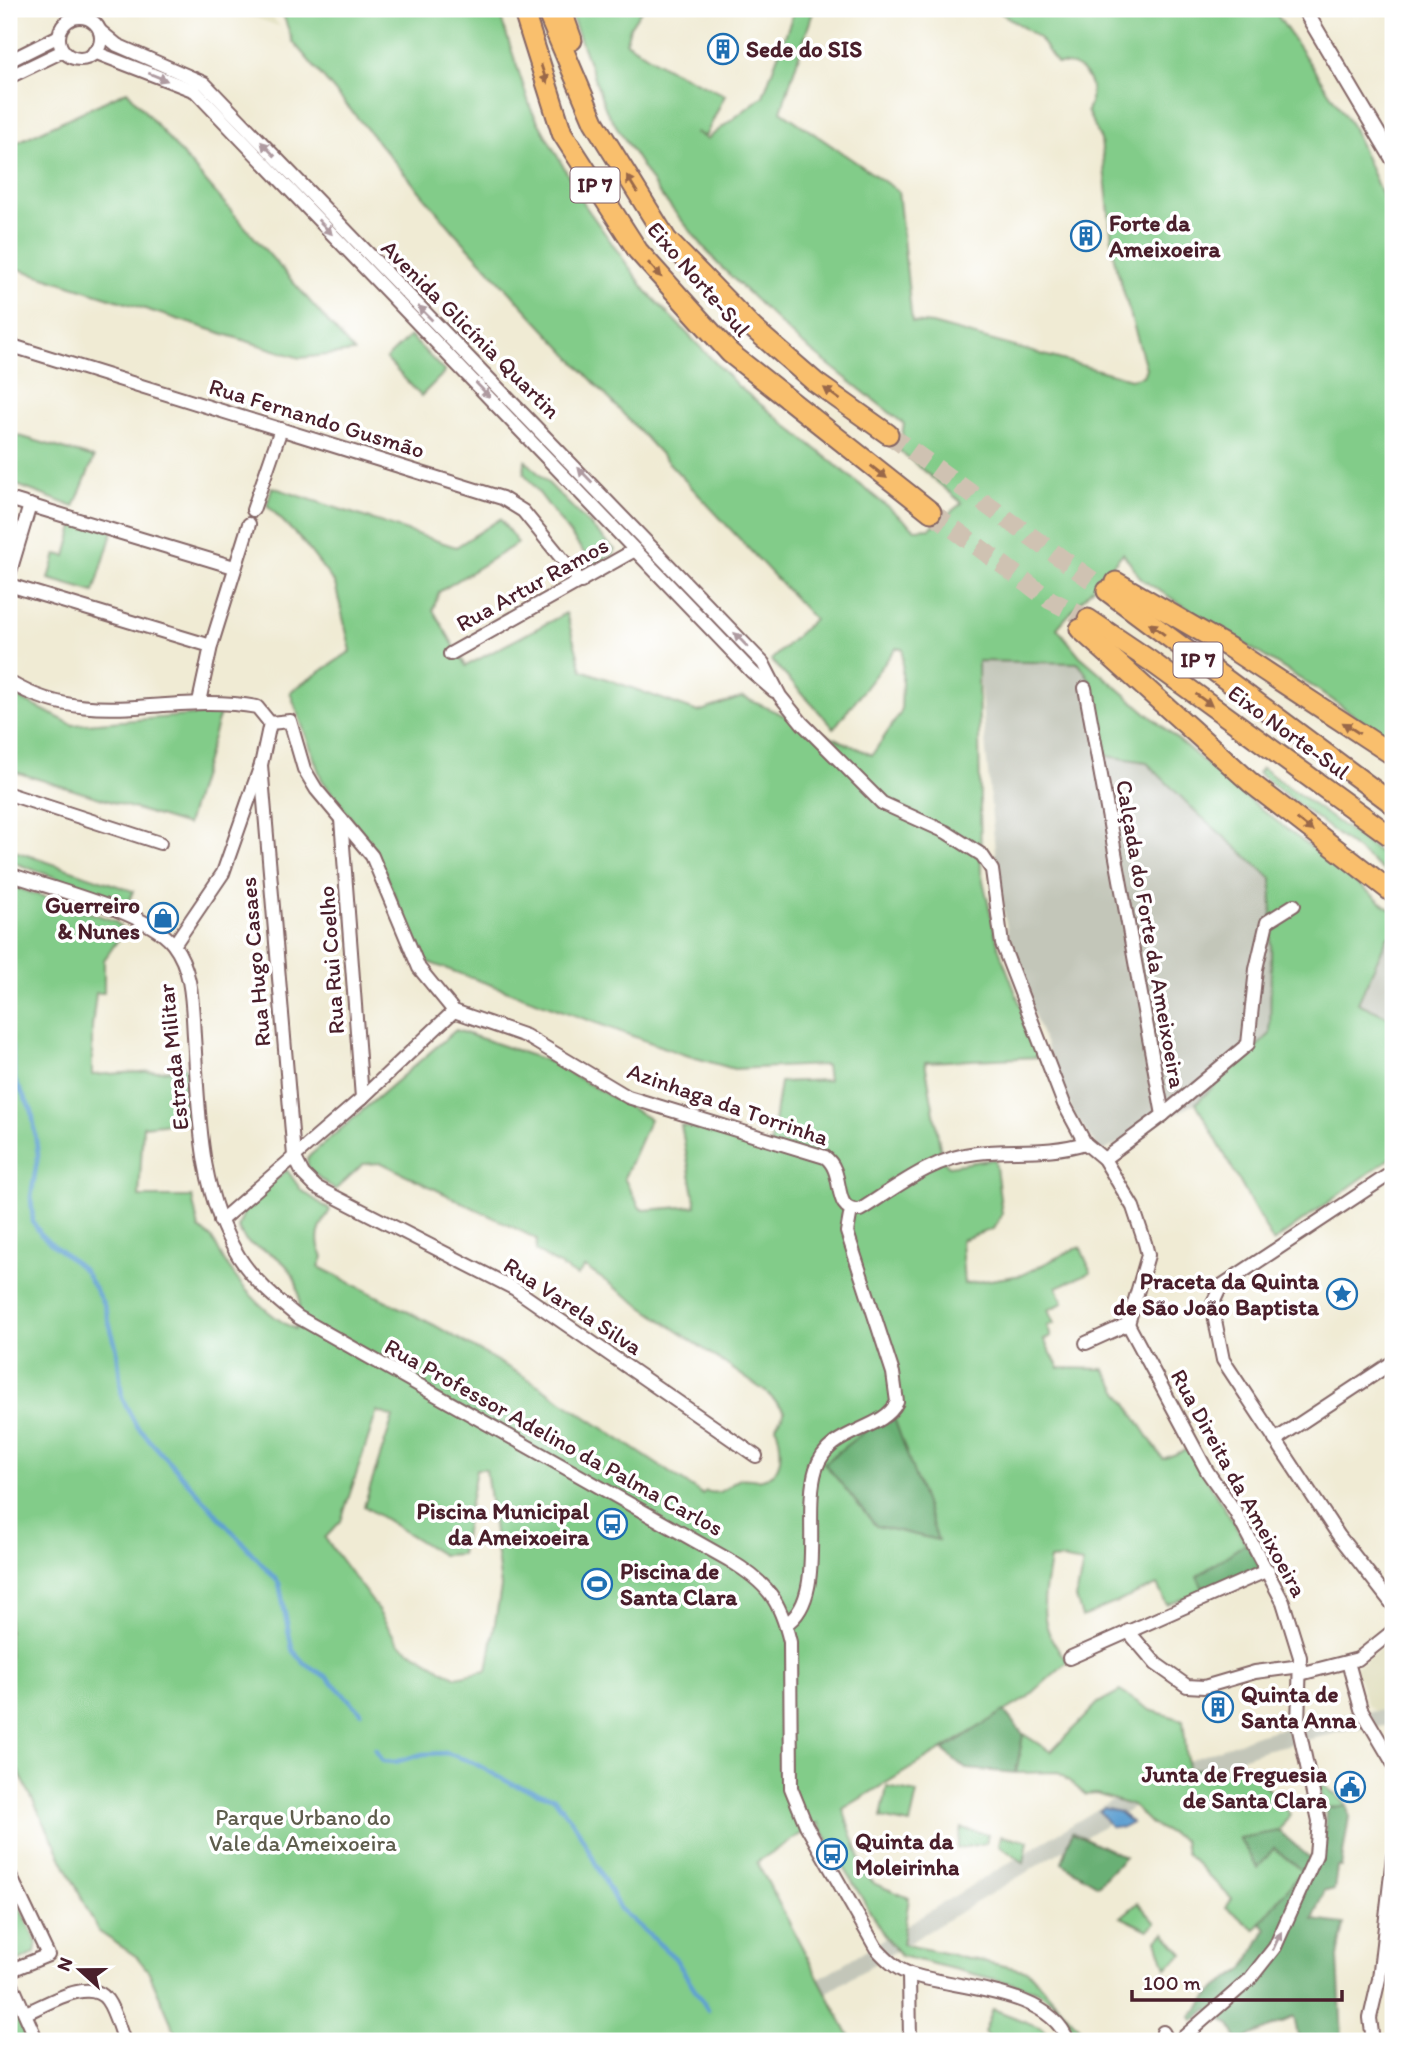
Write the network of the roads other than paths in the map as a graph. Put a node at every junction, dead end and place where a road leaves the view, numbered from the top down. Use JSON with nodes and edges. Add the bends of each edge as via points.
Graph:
{"nodes":[{"id":1,"x":523,"y":9,"type":"edge"},
{"id":2,"x":546,"y":9,"type":"edge"},
{"id":3,"x":561,"y":9,"type":"edge"},
{"id":4,"x":1304,"y":9,"type":"edge"},
{"id":5,"x":73,"y":13,"type":"edge"},
{"id":6,"x":100,"y":31,"type":"junction"},
{"id":7,"x":59,"y":36,"type":"junction"},
{"id":8,"x":63,"y":51,"type":"junction"},
{"id":9,"x":94,"y":52,"type":"junction"},
{"id":10,"x":9,"y":61,"type":"edge"},
{"id":11,"x":9,"y":77,"type":"edge"},
{"id":12,"x":594,"y":122,"type":"junction"},
{"id":13,"x":1392,"y":155,"type":"edge"},
{"id":14,"x":9,"y":345,"type":"edge"},
{"id":15,"x":281,"y":429,"type":"junction"},
{"id":16,"x":888,"y":434,"type":"tunnel mouth"},
{"id":17,"x":9,"y":499,"type":"edge"},
{"id":18,"x":30,"y":505,"type":"junction"},
{"id":19,"x":253,"y":510,"type":"dead end"},
{"id":20,"x":930,"y":512,"type":"tunnel mouth"},
{"id":21,"x":249,"y":524,"type":"dead end"},
{"id":22,"x":635,"y":550,"type":"junction"},
{"id":23,"x":234,"y":567,"type":"junction"},
{"id":24,"x":9,"y":575,"type":"edge"},
{"id":25,"x":581,"y":582,"type":"junction"},
{"id":26,"x":9,"y":585,"type":"edge"},
{"id":27,"x":211,"y":646,"type":"junction"},
{"id":28,"x":450,"y":654,"type":"dead end"},
{"id":29,"x":9,"y":682,"type":"edge"},
{"id":30,"x":1085,"y":688,"type":"dead end"},
{"id":31,"x":780,"y":696,"type":"junction"},
{"id":32,"x":199,"y":702,"type":"junction"},
{"id":33,"x":270,"y":723,"type":"junction"},
{"id":34,"x":1393,"y":755,"type":"edge"},
{"id":35,"x":261,"y":765,"type":"junction"},
{"id":36,"x":9,"y":794,"type":"edge"},
{"id":37,"x":1393,"y":804,"type":"edge"},
{"id":38,"x":341,"y":819,"type":"junction"},
{"id":39,"x":1393,"y":838,"type":"edge"},
{"id":40,"x":160,"y":844,"type":"dead end"},
{"id":41,"x":9,"y":874,"type":"edge"},
{"id":42,"x":1393,"y":893,"type":"edge"},
{"id":43,"x":1294,"y":905,"type":"dead end"},
{"id":44,"x":174,"y":944,"type":"junction"},
{"id":45,"x":454,"y":1011,"type":"junction"},
{"id":46,"x":362,"y":1098,"type":"junction"},
{"id":47,"x":1163,"y":1115,"type":"junction"},
{"id":48,"x":1085,"y":1143,"type":"junction"},
{"id":49,"x":294,"y":1156,"type":"junction"},
{"id":50,"x":1104,"y":1159,"type":"junction"},
{"id":51,"x":1393,"y":1172,"type":"edge"},
{"id":52,"x":851,"y":1210,"type":"junction"},
{"id":53,"x":220,"y":1221,"type":"junction"},
{"id":54,"x":1128,"y":1324,"type":"junction"},
{"id":55,"x":1086,"y":1343,"type":"dead end"},
{"id":56,"x":1393,"y":1362,"type":"edge"},
{"id":57,"x":1275,"y":1440,"type":"junction"},
{"id":58,"x":756,"y":1456,"type":"dead end"},
{"id":59,"x":1268,"y":1570,"type":"junction"},
{"id":60,"x":1393,"y":1605,"type":"edge"},
{"id":61,"x":786,"y":1624,"type":"junction"},
{"id":62,"x":1128,"y":1631,"type":"junction"},
{"id":63,"x":1393,"y":1631,"type":"edge"},
{"id":64,"x":1069,"y":1658,"type":"dead end"},
{"id":65,"x":1348,"y":1661,"type":"junction"},
{"id":66,"x":1300,"y":1670,"type":"junction"},
{"id":67,"x":1393,"y":1762,"type":"edge"},
{"id":68,"x":1393,"y":1856,"type":"edge"},
{"id":69,"x":9,"y":1873,"type":"edge"},
{"id":70,"x":9,"y":1971,"type":"edge"},
{"id":71,"x":909,"y":1973,"type":"junction"},
{"id":72,"x":1379,"y":1979,"type":"junction"},
{"id":73,"x":1393,"y":1983,"type":"edge"},
{"id":74,"x":10,"y":1986,"type":"edge"},
{"id":75,"x":26,"y":2013,"type":"junction"},
{"id":76,"x":37,"y":2041,"type":"edge"},
{"id":77,"x":124,"y":2041,"type":"edge"},
{"id":78,"x":910,"y":2041,"type":"edge"},
{"id":79,"x":1068,"y":2041,"type":"edge"},
{"id":80,"x":1179,"y":2041,"type":"edge"},
{"id":81,"x":1373,"y":2041,"type":"edge"}],
"edges":[{"from":1,"to":20,"type":"highway","name":"Eixo Norte-Sul","number":"IP 7","one_way":true,"via":[[562,133],[638,251],[730,353]]},
{"from":2,"to":12,"type":"highway","name":"Eixo Norte-Sul","number":"IP 7"},
{"from":3,"to":12,"type":"highway","via":[[585,74]]},
{"from":4,"to":13,"type":"street"},
{"from":5,"to":6,"type":"street","via":[[93,21]]},
{"from":5,"to":7,"type":"street"},
{"from":6,"to":9,"type":"street","via":[[100,44]]},
{"from":31,"to":6,"type":"street","name":"Avenida Glicínia Quartin","one_way":true,"via":[[763,663],[225,102],[190,74],[117,45]]},
{"from":7,"to":8,"type":"street"},
{"from":7,"to":10,"type":"street"},
{"from":8,"to":9,"type":"street","via":[[80,59]]},
{"from":8,"to":11,"type":"street"},
{"from":9,"to":22,"type":"street","name":"Avenida Glicínia Quartin","one_way":true,"via":[[195,91]]},
{"from":16,"to":12,"type":"highway","name":"Eixo Norte-Sul","number":"IP 7","one_way":true,"via":[[815,382],[754,329],[667,240]]},
{"from":14,"to":15,"type":"street","name":"Rua Fernando Gusmão"},
{"from":15,"to":19,"type":"street"},
{"from":15,"to":25,"type":"street","name":"Rua Fernando Gusmão","via":[[502,498],[523,511]]},
{"from":17,"to":18,"type":"street"},
{"from":18,"to":23,"type":"street"},
{"from":18,"to":24,"type":"street"},
{"from":21,"to":23,"type":"street"},
{"from":22,"to":25,"type":"street","name":"Rua Artur Ramos"},
{"from":22,"to":31,"type":"street","name":"Avenida Glicínia Quartin"},
{"from":23,"to":27,"type":"street"},
{"from":25,"to":28,"type":"street","name":"Rua Artur Ramos"},
{"from":26,"to":27,"type":"street"},
{"from":27,"to":32,"type":"street"},
{"from":29,"to":32,"type":"street","via":[[46,701],[99,710]]},
{"from":30,"to":47,"type":"street","name":"Calçada do Forte da Ameixoeira"},
{"from":31,"to":48,"type":"street","name":"Avenida Glicínia Quartin","via":[[881,803],[946,832],[982,855],[992,870],[1002,944],[1064,1104]]},
{"from":32,"to":33,"type":"street","via":[[257,707]]},
{"from":33,"to":35,"type":"street"},
{"from":33,"to":38,"type":"street","via":[[290,721],[304,769]]},
{"from":34,"to":37,"type":"highway","name":"Eixo Norte-Sul","number":"IP 7","via":[[1230,648],[1112,587],[1289,729]]},
{"from":35,"to":44,"type":"street","via":[[223,873]]},
{"from":35,"to":49,"type":"street","name":"Rua Hugo Casaes"},
{"from":36,"to":40,"type":"street"},
{"from":38,"to":45,"type":"street","via":[[372,856],[419,968]]},
{"from":38,"to":46,"type":"street","name":"Rua Rui Coelho"},
{"from":39,"to":42,"type":"highway","name":"Eixo Norte-Sul","number":"IP 7","via":[[1149,660],[1084,624],[1251,783]]},
{"from":41,"to":44,"type":"street","via":[[142,921]]},
{"from":43,"to":47,"type":"street","via":[[1267,922],[1255,969],[1248,1044]]},
{"from":44,"to":53,"type":"street","name":"Estrada Militar","via":[[191,986],[200,1117],[210,1189]]},
{"from":45,"to":46,"type":"street"},
{"from":45,"to":52,"type":"street","name":"Azinhaga da Torrinha","via":[[526,1036],[628,1097],[825,1157],[838,1172],[840,1196]]},
{"from":46,"to":49,"type":"street"},
{"from":47,"to":50,"type":"street","name":"Calçada do Forte da Ameixoeira"},
{"from":48,"to":50,"type":"street"},
{"from":48,"to":52,"type":"street","via":[[974,1153],[919,1173],[860,1210]]},
{"from":49,"to":53,"type":"street"},
{"from":49,"to":58,"type":"street","name":"Rua Varela Silva","via":[[316,1187],[515,1289]]},
{"from":50,"to":54,"type":"street","via":[[1133,1207],[1148,1255]]},
{"from":51,"to":57,"type":"street","via":[[1215,1295],[1213,1316],[1223,1360]]},
{"from":52,"to":61,"type":"street","via":[[848,1233],[893,1373],[897,1402],[888,1413],[834,1442],[821,1458],[810,1510],[809,1586],[804,1606]]},
{"from":53,"to":61,"type":"street","name":"Rua Professor Adelino da Palma Carlos","via":[[251,1273],[298,1317],[751,1573],[773,1594]]},
{"from":54,"to":55,"type":"street"},
{"from":54,"to":59,"type":"street","name":"Rua Direita da Ameixoeira","via":[[1207,1471]]},
{"from":56,"to":57,"type":"street"},
{"from":57,"to":60,"type":"street","via":[[1339,1536]]},
{"from":59,"to":62,"type":"street"},
{"from":59,"to":66,"type":"street","name":"Rua Direita da Ameixoeira","via":[[1283,1602]]},
{"from":61,"to":71,"type":"street","name":"Rua Professor Adelino da Palma Carlos","via":[[791,1670],[789,1773],[796,1804],[876,1948],[890,1963]]},
{"from":62,"to":64,"type":"street"},
{"from":62,"to":66,"type":"street","via":[[1156,1664],[1187,1686],[1204,1688],[1255,1672]]},
{"from":63,"to":65,"type":"street","via":[[1368,1654]]},
{"from":65,"to":66,"type":"street"},
{"from":65,"to":67,"type":"street","via":[[1361,1709]]},
{"from":80,"to":66,"type":"street","name":"Rua Direita da Ameixoeira","one_way":true,"via":[[1265,1962],[1316,1855],[1319,1821],[1298,1725]]},
{"from":68,"to":72,"type":"street"},
{"from":69,"to":70,"type":"street","via":[[48,1955]]},
{"from":71,"to":78,"type":"street"},
{"from":71,"to":79,"type":"street","name":"Rua Professor Adelino da Palma Carlos","via":[[1028,2003],[1048,2017]]},
{"from":72,"to":73,"type":"street"},
{"from":72,"to":81,"type":"street","via":[[1370,2018]]},
{"from":74,"to":75,"type":"street"},
{"from":75,"to":76,"type":"street"},
{"from":75,"to":77,"type":"street","via":[[81,1990],[94,1991],[107,1999]]}]}
